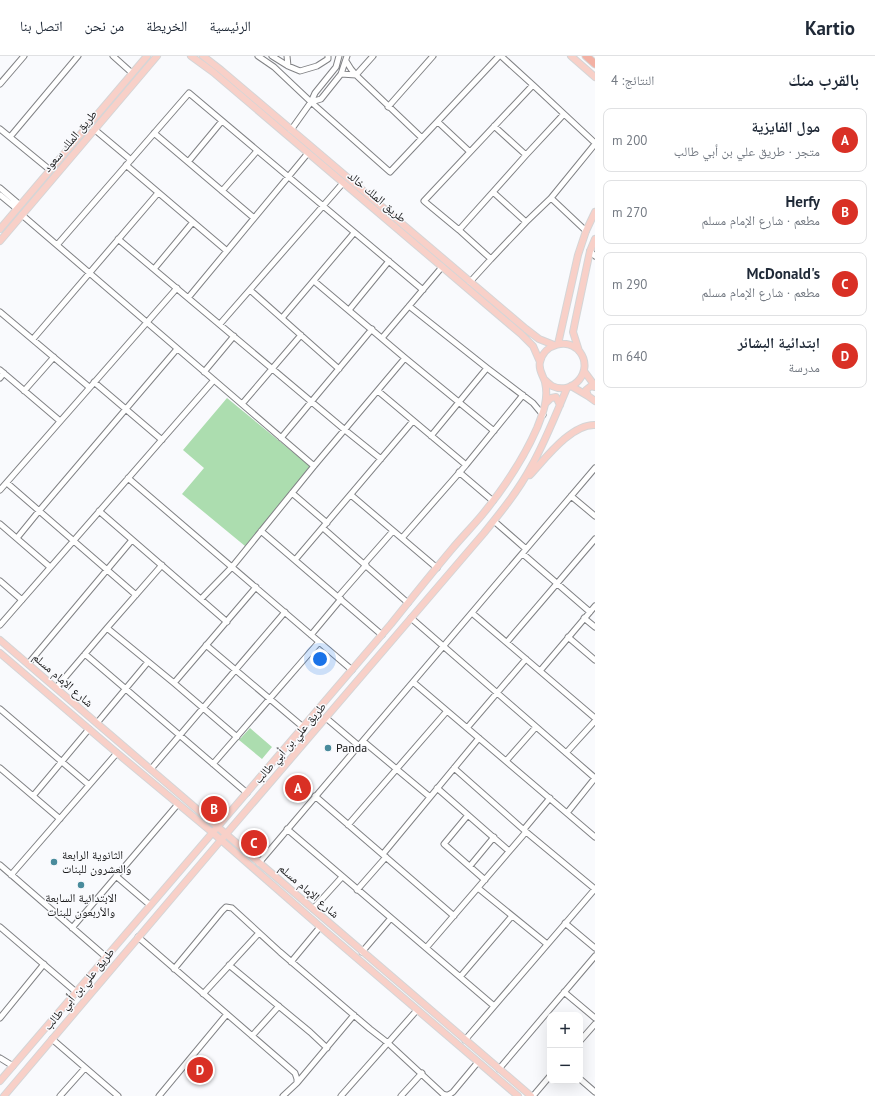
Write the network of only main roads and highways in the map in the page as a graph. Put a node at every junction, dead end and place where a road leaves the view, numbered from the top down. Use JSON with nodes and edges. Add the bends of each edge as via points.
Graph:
{"nodes":[{"id":1,"x":147,"y":56,"type":"edge"},
{"id":2,"x":157,"y":56,"type":"edge"},
{"id":3,"x":191,"y":56,"type":"edge"},
{"id":4,"x":203,"y":56,"type":"edge"},
{"id":5,"x":571,"y":56,"type":"edge"},
{"id":6,"x":586,"y":56,"type":"edge"},
{"id":7,"x":595,"y":64,"type":"edge"},
{"id":8,"x":595,"y":77,"type":"edge"},
{"id":9,"x":595,"y":212,"type":"edge"},
{"id":10,"x":0,"y":229,"type":"edge"},
{"id":11,"x":595,"y":239,"type":"edge"},
{"id":12,"x":0,"y":241,"type":"edge"},
{"id":13,"x":593,"y":254,"type":"edge"},
{"id":14,"x":539,"y":339,"type":"junction"},
{"id":15,"x":556,"y":344,"type":"junction"},
{"id":16,"x":533,"y":346,"type":"junction"},
{"id":17,"x":579,"y":351,"type":"junction"},
{"id":18,"x":540,"y":362,"type":"junction"},
{"id":19,"x":584,"y":371,"type":"junction"},
{"id":20,"x":545,"y":380,"type":"junction"},
{"id":21,"x":595,"y":386,"type":"edge"},
{"id":22,"x":569,"y":387,"type":"junction"},
{"id":23,"x":588,"y":396,"type":"junction"},
{"id":24,"x":595,"y":400,"type":"edge"},
{"id":25,"x":546,"y":403,"type":"junction"},
{"id":26,"x":560,"y":405,"type":"junction"},
{"id":27,"x":595,"y":425,"type":"edge"},
{"id":28,"x":517,"y":490,"type":"junction"},
{"id":29,"x":0,"y":640,"type":"edge"},
{"id":30,"x":0,"y":653,"type":"edge"},
{"id":31,"x":218,"y":827,"type":"junction"},
{"id":32,"x":213,"y":833,"type":"junction"},
{"id":33,"x":226,"y":834,"type":"junction"},
{"id":34,"x":221,"y":840,"type":"junction"},
{"id":35,"x":0,"y":1081,"type":"edge"},
{"id":36,"x":4,"y":1096,"type":"edge"},
{"id":37,"x":518,"y":1096,"type":"edge"},
{"id":38,"x":532,"y":1096,"type":"edge"}],
"edges":[{"from":1,"to":10,"type":"main road","name":"طريق الملك سعود"},
{"from":2,"to":12,"type":"main road","name":"طريق الملك سعود"},
{"from":3,"to":16,"type":"main road","name":"طريق الملك خالد","via":[[214,72]]},
{"from":4,"to":14,"type":"main road","name":"طريق الملك خالد"},
{"from":5,"to":8,"type":"main road"},
{"from":6,"to":7,"type":"highway"},
{"from":9,"to":15,"type":"main road","via":[[578,255]]},
{"from":11,"to":13,"type":"main road"},
{"from":13,"to":17,"type":"main road","via":[[573,332]]},
{"from":14,"to":15,"type":"main road","name":"طريق الملك خالد"},
{"from":14,"to":16,"type":"main road","via":[[540,344]]},
{"from":15,"to":17,"type":"main road","via":[[570,344]]},
{"from":15,"to":18,"type":"main road","via":[[547,349]]},
{"from":16,"to":18,"type":"main road","name":"طريق الملك خالد"},
{"from":17,"to":19,"type":"main road","via":[[583,357]]},
{"from":18,"to":20,"type":"main road","via":[[541,375]]},
{"from":19,"to":21,"type":"main road"},
{"from":19,"to":22,"type":"main road","via":[[577,383]]},
{"from":20,"to":22,"type":"main road","via":[[559,388]]},
{"from":20,"to":25,"type":"main road","name":"طريق علي بن أبي طالب"},
{"from":21,"to":23,"type":"main road","via":[[586,390]]},
{"from":22,"to":23,"type":"main road"},
{"from":22,"to":26,"type":"main road","name":"طريق علي بن أبي طالب"},
{"from":23,"to":24,"type":"main road"},
{"from":25,"to":26,"type":"main road","via":[[556,397]]},
{"from":25,"to":31,"type":"main road","name":"طريق علي بن أبي طالب","via":[[543,415],[520,462],[493,501]]},
{"from":26,"to":28,"type":"main road","name":"طريق علي بن أبي طالب","via":[[531,468]]},
{"from":27,"to":28,"type":"main road","via":[[580,428],[557,445]]},
{"from":28,"to":33,"type":"main road","name":"طريق علي بن أبي طالب","via":[[494,521]]},
{"from":29,"to":31,"type":"main road","name":"شارع الإمام مسلم"},
{"from":30,"to":32,"type":"main road","name":"شارع الإمام مسلم"},
{"from":31,"to":32,"type":"main road","name":"طريق علي بن أبي طالب"},
{"from":31,"to":33,"type":"main road","name":"شارع الإمام مسلم"},
{"from":32,"to":34,"type":"main road","name":"شارع الإمام مسلم"},
{"from":32,"to":35,"type":"main road","name":"طريق علي بن أبي طالب"},
{"from":33,"to":34,"type":"main road","name":"طريق علي بن أبي طالب"},
{"from":33,"to":38,"type":"main road","name":"شارع الإمام مسلم"},
{"from":34,"to":36,"type":"main road","name":"طريق علي بن أبي طالب"},
{"from":34,"to":37,"type":"main road","name":"شارع الإمام مسلم"}]}
